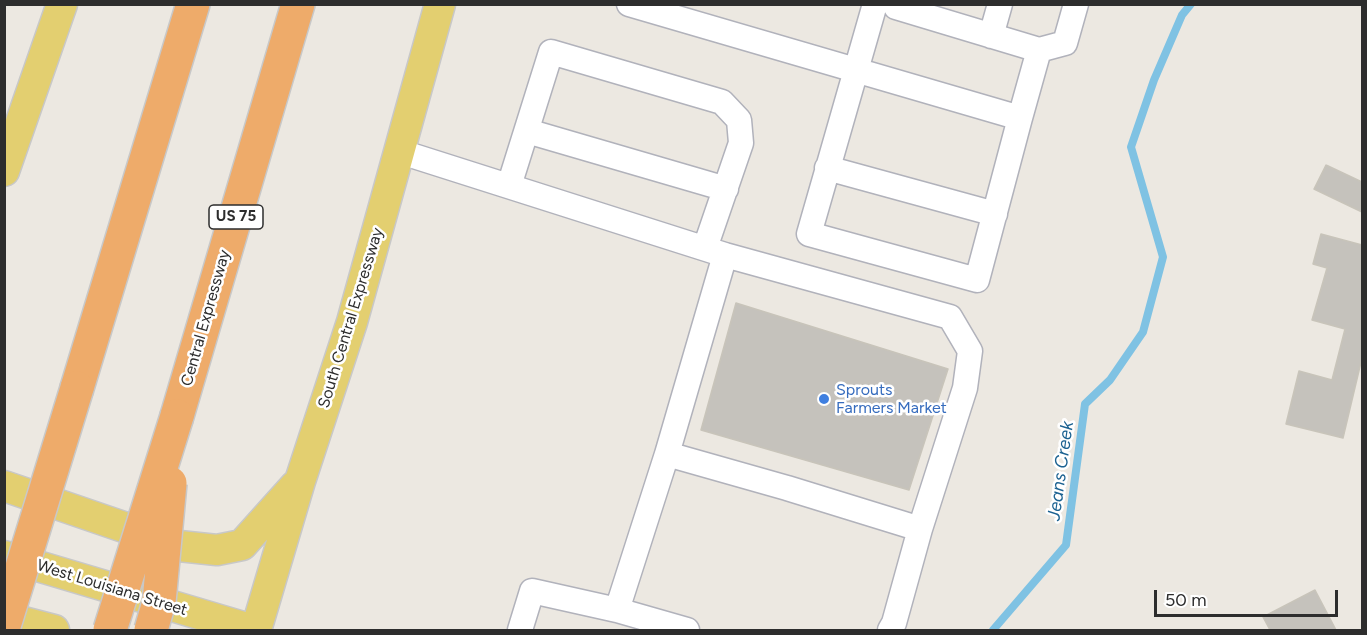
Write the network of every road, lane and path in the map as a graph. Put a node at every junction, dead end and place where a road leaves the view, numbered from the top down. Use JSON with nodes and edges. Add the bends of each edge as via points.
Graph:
{"nodes":[{"id":1,"x":62,"y":4,"type":"edge"},
{"id":2,"x":193,"y":4,"type":"edge"},
{"id":3,"x":440,"y":4,"type":"edge"},
{"id":4,"x":629,"y":4,"type":"edge"},
{"id":5,"x":1000,"y":4,"type":"edge"},
{"id":6,"x":1077,"y":4,"type":"edge"},
{"id":7,"x":889,"y":5,"type":"edge"},
{"id":8,"x":298,"y":9,"type":"edge"},
{"id":9,"x":991,"y":36,"type":"junction"},
{"id":10,"x":1039,"y":50,"type":"junction"},
{"id":11,"x":855,"y":70,"type":"junction"},
{"id":12,"x":1020,"y":118,"type":"junction"},
{"id":13,"x":527,"y":130,"type":"junction"},
{"id":14,"x":398,"y":152,"type":"junction"},
{"id":15,"x":827,"y":168,"type":"junction"},
{"id":16,"x":4,"y":171,"type":"edge"},
{"id":17,"x":509,"y":186,"type":"junction"},
{"id":18,"x":726,"y":189,"type":"junction"},
{"id":19,"x":995,"y":214,"type":"junction"},
{"id":20,"x":715,"y":251,"type":"junction"},
{"id":21,"x":177,"y":416,"type":"junction"},
{"id":22,"x":667,"y":454,"type":"junction"},
{"id":23,"x":300,"y":481,"type":"junction"},
{"id":24,"x":4,"y":486,"type":"edge"},
{"id":25,"x":920,"y":529,"type":"junction"},
{"id":26,"x":4,"y":556,"type":"edge"},
{"id":27,"x":617,"y":609,"type":"junction"},
{"id":28,"x":4,"y":616,"type":"edge"},
{"id":29,"x":4,"y":626,"type":"edge"},
{"id":30,"x":54,"y":630,"type":"edge"},
{"id":31,"x":110,"y":630,"type":"edge"},
{"id":32,"x":151,"y":630,"type":"edge"},
{"id":33,"x":255,"y":630,"type":"edge"},
{"id":34,"x":520,"y":630,"type":"edge"},
{"id":35,"x":687,"y":630,"type":"edge"},
{"id":36,"x":890,"y":630,"type":"edge"}],
"edges":[{"from":1,"to":16,"type":"main road"},
{"from":2,"to":29,"type":"highway","bridge":true},
{"from":3,"to":14,"type":"main road","name":"South Central Expressway"},
{"from":4,"to":11,"type":"lane"},
{"from":5,"to":9,"type":"lane"},
{"from":6,"to":10,"type":"lane","via":[[1065,43]]},
{"from":7,"to":9,"type":"lane"},
{"from":7,"to":11,"type":"lane"},
{"from":8,"to":21,"type":"highway","name":"Central Expressway","number":"US 75"},
{"from":9,"to":10,"type":"lane"},
{"from":10,"to":12,"type":"lane"},
{"from":11,"to":12,"type":"lane"},
{"from":11,"to":15,"type":"lane"},
{"from":12,"to":19,"type":"lane"},
{"from":13,"to":17,"type":"lane"},
{"from":13,"to":18,"type":"lane"},
{"from":13,"to":18,"type":"lane","via":[[551,52],[723,102],[739,120],[741,143]]},
{"from":14,"to":17,"type":"lane"},
{"from":14,"to":23,"type":"main road","name":"South Central Expressway","via":[[352,322]]},
{"from":15,"to":19,"type":"lane"},
{"from":15,"to":19,"type":"lane","via":[[808,234],[954,274],[977,280]]},
{"from":17,"to":20,"type":"lane"},
{"from":18,"to":20,"type":"lane"},
{"from":20,"to":22,"type":"lane"},
{"from":20,"to":25,"type":"lane","via":[[950,316],[970,351],[965,388]]},
{"from":21,"to":31,"type":"highway","name":"Central Expressway","number":"US 75","bridge":true},
{"from":21,"to":32,"type":"highway","bridge":true,"via":[[159,602]]},
{"from":22,"to":25,"type":"lane"},
{"from":22,"to":27,"type":"lane"},
{"from":23,"to":24,"type":"main road","via":[[242,545],[217,550],[179,546]]},
{"from":23,"to":33,"type":"main road","name":"South Central Expressway"},
{"from":25,"to":36,"type":"lane"},
{"from":26,"to":33,"type":"main road","name":"West Louisiana Street"},
{"from":27,"to":34,"type":"lane","via":[[532,591]]},
{"from":27,"to":35,"type":"lane"},
{"from":28,"to":30,"type":"main road"}]}
